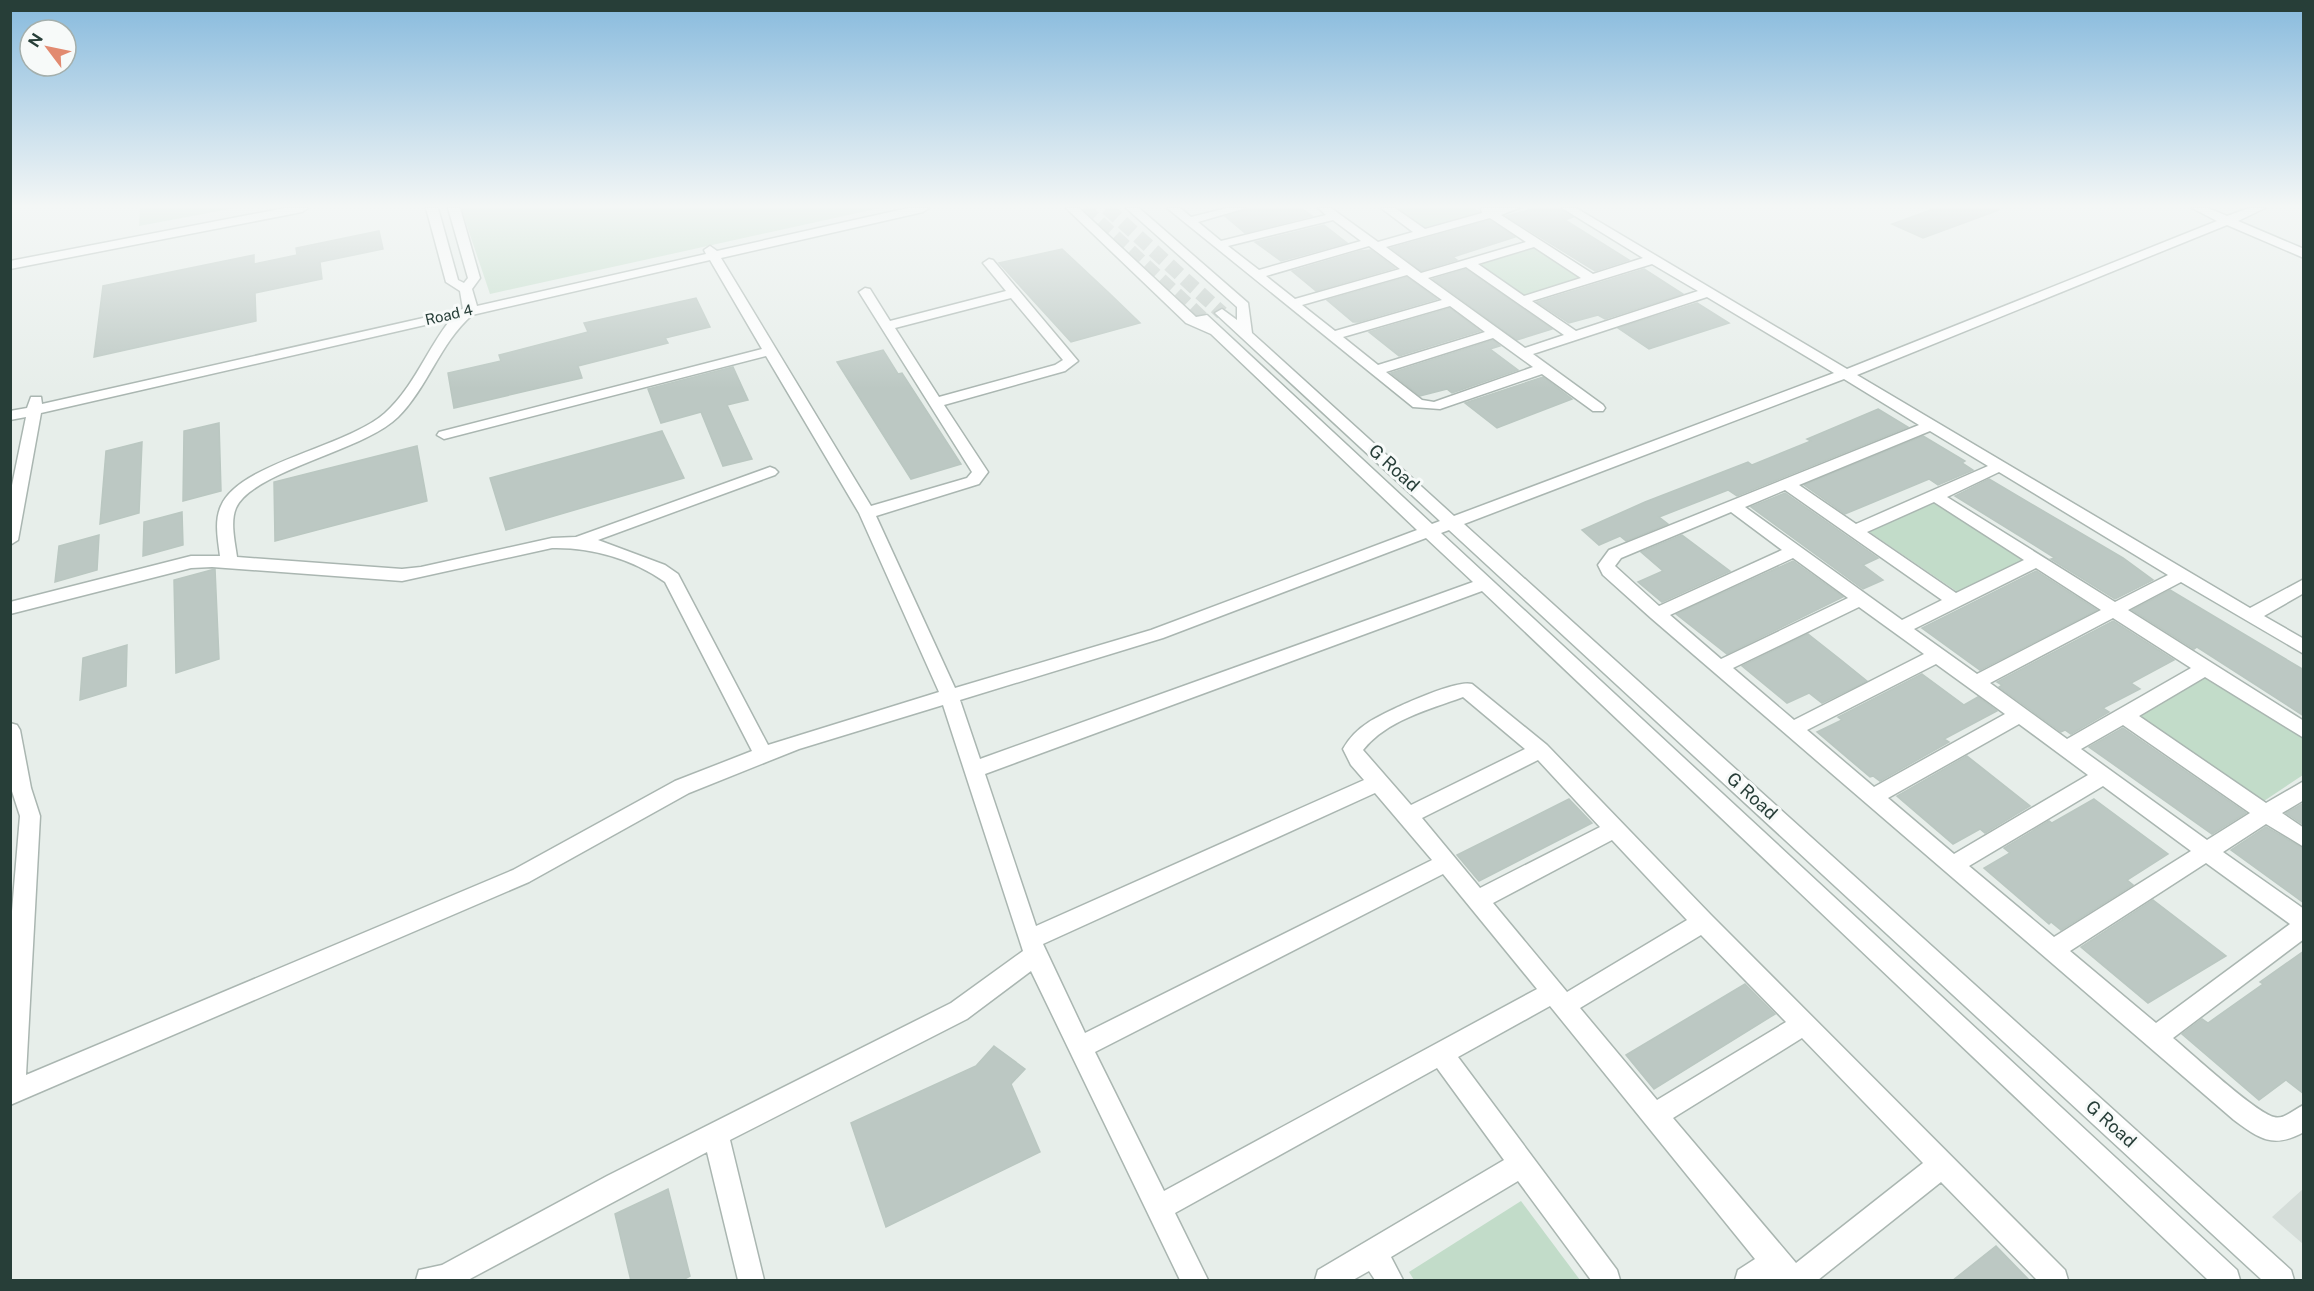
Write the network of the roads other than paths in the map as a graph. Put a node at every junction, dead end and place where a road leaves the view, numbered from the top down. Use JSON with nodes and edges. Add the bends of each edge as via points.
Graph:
{"nodes":[{"id":1,"x":449,"y":268,"type":"edge"},
{"id":2,"x":471,"y":268,"type":"edge"},
{"id":3,"x":632,"y":268,"type":"edge"},
{"id":4,"x":720,"y":268,"type":"edge"},
{"id":5,"x":994,"y":268,"type":"edge"},
{"id":6,"x":1136,"y":268,"type":"edge"},
{"id":7,"x":1200,"y":268,"type":"edge"},
{"id":8,"x":1248,"y":268,"type":"edge"},
{"id":9,"x":1282,"y":268,"type":"edge"},
{"id":10,"x":1406,"y":268,"type":"edge"},
{"id":11,"x":1440,"y":268,"type":"edge"},
{"id":12,"x":1477,"y":268,"type":"edge"},
{"id":13,"x":1575,"y":268,"type":"edge"},
{"id":14,"x":1625,"y":268,"type":"edge"},
{"id":15,"x":1669,"y":268,"type":"edge"},
{"id":16,"x":2106,"y":268,"type":"edge"},
{"id":17,"x":1414,"y":274,"type":"junction"},
{"id":18,"x":1256,"y":275,"type":"junction"},
{"id":19,"x":1592,"y":279,"type":"junction"},
{"id":20,"x":865,"y":292,"type":"dead end"},
{"id":21,"x":1708,"y":292,"type":"junction"},
{"id":22,"x":1015,"y":293,"type":"junction"},
{"id":23,"x":468,"y":300,"type":"junction"},
{"id":24,"x":1523,"y":300,"type":"junction"},
{"id":25,"x":1452,"y":301,"type":"junction"},
{"id":26,"x":1292,"y":304,"type":"junction"},
{"id":27,"x":1222,"y":313,"type":"tunnel mouth"},
{"id":28,"x":1202,"y":318,"type":"tunnel mouth"},
{"id":29,"x":888,"y":326,"type":"junction"},
{"id":30,"x":1245,"y":333,"type":"junction"},
{"id":31,"x":1495,"y":333,"type":"junction"},
{"id":32,"x":1221,"y":336,"type":"junction"},
{"id":33,"x":1332,"y":336,"type":"junction"},
{"id":34,"x":1574,"y":336,"type":"junction"},
{"id":35,"x":770,"y":351,"type":"junction"},
{"id":36,"x":1523,"y":353,"type":"junction"},
{"id":37,"x":1544,"y":368,"type":"junction"},
{"id":38,"x":1374,"y":370,"type":"junction"},
{"id":39,"x":1846,"y":374,"type":"junction"},
{"id":40,"x":937,"y":402,"type":"junction"},
{"id":41,"x":10,"y":404,"type":"edge"},
{"id":42,"x":35,"y":404,"type":"junction"},
{"id":43,"x":1598,"y":408,"type":"dead end"},
{"id":44,"x":10,"y":416,"type":"edge"},
{"id":45,"x":1930,"y":425,"type":"junction"},
{"id":46,"x":444,"y":435,"type":"dead end"},
{"id":47,"x":2000,"y":466,"type":"junction"},
{"id":48,"x":770,"y":472,"type":"dead end"},
{"id":49,"x":1786,"y":484,"type":"junction"},
{"id":50,"x":1935,"y":495,"type":"junction"},
{"id":51,"x":1733,"y":506,"type":"junction"},
{"id":52,"x":867,"y":513,"type":"junction"},
{"id":53,"x":1453,"y":521,"type":"junction"},
{"id":54,"x":1429,"y":531,"type":"junction"},
{"id":55,"x":1854,"y":531,"type":"junction"},
{"id":56,"x":10,"y":540,"type":"edge"},
{"id":57,"x":576,"y":542,"type":"junction"},
{"id":58,"x":1794,"y":551,"type":"junction"},
{"id":59,"x":2037,"y":561,"type":"junction"},
{"id":60,"x":229,"y":562,"type":"junction"},
{"id":61,"x":2181,"y":575,"type":"junction"},
{"id":62,"x":1485,"y":584,"type":"junction"},
{"id":63,"x":2304,"y":585,"type":"edge"},
{"id":64,"x":1861,"y":599,"type":"junction"},
{"id":65,"x":1955,"y":601,"type":"junction"},
{"id":66,"x":10,"y":608,"type":"edge"},
{"id":67,"x":2114,"y":610,"type":"junction"},
{"id":68,"x":1657,"y":614,"type":"junction"},
{"id":69,"x":2250,"y":616,"type":"junction"},
{"id":70,"x":1900,"y":628,"type":"junction"},
{"id":71,"x":2304,"y":648,"type":"edge"},
{"id":72,"x":1938,"y":656,"type":"junction"},
{"id":73,"x":1720,"y":666,"type":"junction"},
{"id":74,"x":2206,"y":669,"type":"junction"},
{"id":75,"x":1975,"y":683,"type":"junction"},
{"id":76,"x":949,"y":695,"type":"junction"},
{"id":77,"x":2020,"y":715,"type":"junction"},
{"id":78,"x":2124,"y":716,"type":"junction"},
{"id":79,"x":1793,"y":729,"type":"junction"},
{"id":80,"x":10,"y":730,"type":"edge"},
{"id":81,"x":2304,"y":731,"type":"edge"},
{"id":82,"x":2066,"y":749,"type":"junction"},
{"id":83,"x":1540,"y":750,"type":"junction"},
{"id":84,"x":764,"y":755,"type":"junction"},
{"id":85,"x":973,"y":770,"type":"junction"},
{"id":86,"x":2103,"y":776,"type":"junction"},
{"id":87,"x":1378,"y":783,"type":"junction"},
{"id":88,"x":2304,"y":789,"type":"edge"},
{"id":89,"x":1874,"y":797,"type":"junction"},
{"id":90,"x":2266,"y":814,"type":"junction"},
{"id":91,"x":1408,"y":816,"type":"junction"},
{"id":92,"x":1615,"y":829,"type":"junction"},
{"id":93,"x":2304,"y":840,"type":"edge"},
{"id":94,"x":2207,"y":853,"type":"junction"},
{"id":95,"x":1447,"y":862,"type":"junction"},
{"id":96,"x":1953,"y":865,"type":"junction"},
{"id":97,"x":1478,"y":900,"type":"junction"},
{"id":98,"x":1703,"y":922,"type":"junction"},
{"id":99,"x":2304,"y":924,"type":"edge"},
{"id":100,"x":1033,"y":947,"type":"junction"},
{"id":101,"x":2053,"y":950,"type":"junction"},
{"id":102,"x":1558,"y":1000,"type":"junction"},
{"id":103,"x":1804,"y":1024,"type":"junction"},
{"id":104,"x":2156,"y":1037,"type":"junction"},
{"id":105,"x":1079,"y":1048,"type":"junction"},
{"id":106,"x":1441,"y":1054,"type":"junction"},
{"id":107,"x":12,"y":1093,"type":"edge"},
{"id":108,"x":1654,"y":1116,"type":"junction"},
{"id":109,"x":2304,"y":1117,"type":"edge"},
{"id":110,"x":716,"y":1135,"type":"junction"},
{"id":111,"x":1522,"y":1164,"type":"junction"},
{"id":112,"x":1940,"y":1166,"type":"junction"},
{"id":113,"x":1158,"y":1208,"type":"junction"},
{"id":114,"x":1373,"y":1253,"type":"junction"},
{"id":115,"x":1789,"y":1274,"type":"edge"},
{"id":116,"x":440,"y":1280,"type":"edge"},
{"id":117,"x":751,"y":1281,"type":"edge"},
{"id":118,"x":1194,"y":1281,"type":"edge"},
{"id":119,"x":1328,"y":1281,"type":"edge"},
{"id":120,"x":1390,"y":1281,"type":"edge"},
{"id":121,"x":1607,"y":1281,"type":"edge"},
{"id":122,"x":1748,"y":1281,"type":"edge"},
{"id":123,"x":2055,"y":1281,"type":"edge"},
{"id":124,"x":2227,"y":1281,"type":"edge"},
{"id":125,"x":2281,"y":1281,"type":"edge"}],
"edges":[{"from":1,"to":23,"type":"street","via":[[453,282]]},
{"from":2,"to":23,"type":"street","via":[[474,278]]},
{"from":3,"to":23,"type":"street","name":"Road 4"},
{"from":4,"to":35,"type":"street"},
{"from":5,"to":22,"type":"street"},
{"from":6,"to":32,"type":"street","via":[[1191,320]]},
{"from":7,"to":30,"type":"street","via":[[1243,306]]},
{"from":8,"to":18,"type":"street"},
{"from":9,"to":18,"type":"street"},
{"from":10,"to":17,"type":"street"},
{"from":11,"to":17,"type":"street"},
{"from":12,"to":24,"type":"street"},
{"from":13,"to":19,"type":"street"},
{"from":14,"to":19,"type":"street"},
{"from":15,"to":21,"type":"street"},
{"from":16,"to":39,"type":"street"},
{"from":17,"to":25,"type":"street"},
{"from":17,"to":26,"type":"street"},
{"from":18,"to":26,"type":"street"},
{"from":19,"to":24,"type":"street"},
{"from":20,"to":29,"type":"street"},
{"from":21,"to":34,"type":"street"},
{"from":21,"to":39,"type":"street"},
{"from":22,"to":29,"type":"street"},
{"from":22,"to":40,"type":"street","via":[[1071,361],[1060,368]]},
{"from":23,"to":42,"type":"street","name":"Road 4"},
{"from":23,"to":60,"type":"street","via":[[411,395],[377,427],[258,481],[239,494],[227,513]]},
{"from":24,"to":34,"type":"street"},
{"from":25,"to":31,"type":"street"},
{"from":25,"to":33,"type":"street"},
{"from":26,"to":33,"type":"street"},
{"from":27,"to":30,"type":"street","name":"G Road"},
{"from":28,"to":32,"type":"street","name":"G Road"},
{"from":29,"to":40,"type":"street"},
{"from":30,"to":53,"type":"street","name":"G Road"},
{"from":31,"to":36,"type":"street"},
{"from":31,"to":38,"type":"street"},
{"from":32,"to":54,"type":"street","name":"G Road"},
{"from":33,"to":38,"type":"street"},
{"from":34,"to":36,"type":"street"},
{"from":35,"to":46,"type":"street"},
{"from":35,"to":52,"type":"street"},
{"from":36,"to":37,"type":"street"},
{"from":37,"to":38,"type":"street","via":[[1435,406],[1418,404]]},
{"from":37,"to":43,"type":"street"},
{"from":39,"to":45,"type":"street"},
{"from":39,"to":53,"type":"street"},
{"from":40,"to":52,"type":"street","via":[[979,467],[978,477]]},
{"from":41,"to":42,"type":"street","name":"Road 4"},
{"from":42,"to":44,"type":"street","name":"Road 4"},
{"from":42,"to":56,"type":"street"},
{"from":45,"to":47,"type":"street"},
{"from":45,"to":49,"type":"street"},
{"from":47,"to":50,"type":"street"},
{"from":47,"to":61,"type":"street"},
{"from":48,"to":57,"type":"street"},
{"from":49,"to":51,"type":"street"},
{"from":49,"to":55,"type":"street"},
{"from":50,"to":55,"type":"street"},
{"from":50,"to":59,"type":"street"},
{"from":51,"to":58,"type":"street"},
{"from":51,"to":68,"type":"street","via":[[1615,554],[1608,561],[1609,571]]},
{"from":52,"to":76,"type":"street"},
{"from":53,"to":54,"type":"street"},
{"from":53,"to":125,"type":"street","name":"G Road"},
{"from":54,"to":62,"type":"street","name":"G Road"},
{"from":54,"to":76,"type":"street","via":[[1157,634]]},
{"from":55,"to":65,"type":"street"},
{"from":57,"to":60,"type":"street","via":[[552,543],[421,573]]},
{"from":57,"to":84,"type":"street","via":[[641,560],[672,578]]},
{"from":58,"to":64,"type":"street"},
{"from":58,"to":68,"type":"street"},
{"from":59,"to":65,"type":"street"},
{"from":59,"to":67,"type":"street"},
{"from":60,"to":66,"type":"street","via":[[166,566]]},
{"from":61,"to":67,"type":"street"},
{"from":61,"to":69,"type":"street"},
{"from":62,"to":85,"type":"street"},
{"from":62,"to":124,"type":"street","name":"G Road"},
{"from":63,"to":69,"type":"street"},
{"from":64,"to":70,"type":"street"},
{"from":64,"to":73,"type":"street"},
{"from":65,"to":70,"type":"street"},
{"from":67,"to":74,"type":"street"},
{"from":67,"to":75,"type":"street"},
{"from":68,"to":73,"type":"street"},
{"from":69,"to":71,"type":"street"},
{"from":70,"to":72,"type":"street"},
{"from":72,"to":75,"type":"street"},
{"from":72,"to":79,"type":"street"},
{"from":73,"to":79,"type":"street"},
{"from":74,"to":78,"type":"street"},
{"from":74,"to":81,"type":"street"},
{"from":75,"to":77,"type":"street"},
{"from":76,"to":84,"type":"street"},
{"from":76,"to":85,"type":"street"},
{"from":77,"to":82,"type":"street"},
{"from":77,"to":89,"type":"street"},
{"from":78,"to":82,"type":"street"},
{"from":78,"to":90,"type":"street"},
{"from":79,"to":89,"type":"street"},
{"from":80,"to":107,"type":"street","via":[[30,816]]},
{"from":82,"to":86,"type":"street"},
{"from":83,"to":87,"type":"street","via":[[1465,689],[1387,720],[1358,740],[1353,748],[1358,760]]},
{"from":83,"to":91,"type":"street"},
{"from":83,"to":92,"type":"street"},
{"from":84,"to":107,"type":"street","via":[[682,787],[521,876]]},
{"from":85,"to":100,"type":"street"},
{"from":86,"to":94,"type":"street"},
{"from":86,"to":96,"type":"street"},
{"from":87,"to":91,"type":"street"},
{"from":87,"to":100,"type":"street"},
{"from":88,"to":90,"type":"street"},
{"from":89,"to":96,"type":"street"},
{"from":90,"to":93,"type":"street"},
{"from":90,"to":94,"type":"street"},
{"from":91,"to":95,"type":"street"},
{"from":92,"to":97,"type":"street"},
{"from":92,"to":98,"type":"street"},
{"from":94,"to":99,"type":"street"},
{"from":94,"to":101,"type":"street"},
{"from":95,"to":97,"type":"street"},
{"from":95,"to":105,"type":"street"},
{"from":96,"to":101,"type":"street"},
{"from":97,"to":102,"type":"street"},
{"from":98,"to":102,"type":"street"},
{"from":98,"to":103,"type":"street"},
{"from":99,"to":104,"type":"street"},
{"from":100,"to":105,"type":"street"},
{"from":100,"to":110,"type":"street","via":[[959,1011]]},
{"from":101,"to":104,"type":"street"},
{"from":102,"to":106,"type":"street"},
{"from":102,"to":108,"type":"street"},
{"from":103,"to":108,"type":"street"},
{"from":103,"to":112,"type":"street"},
{"from":104,"to":109,"type":"street","via":[[2263,1126],[2278,1131],[2288,1129]]},
{"from":105,"to":113,"type":"street"},
{"from":106,"to":111,"type":"street"},
{"from":106,"to":113,"type":"street"},
{"from":108,"to":115,"type":"street"},
{"from":110,"to":116,"type":"street"},
{"from":110,"to":117,"type":"street"},
{"from":111,"to":114,"type":"street"},
{"from":111,"to":121,"type":"street"},
{"from":112,"to":115,"type":"street"},
{"from":112,"to":123,"type":"street"},
{"from":113,"to":118,"type":"street"},
{"from":114,"to":119,"type":"street"},
{"from":114,"to":120,"type":"street"},
{"from":115,"to":122,"type":"street"}]}
